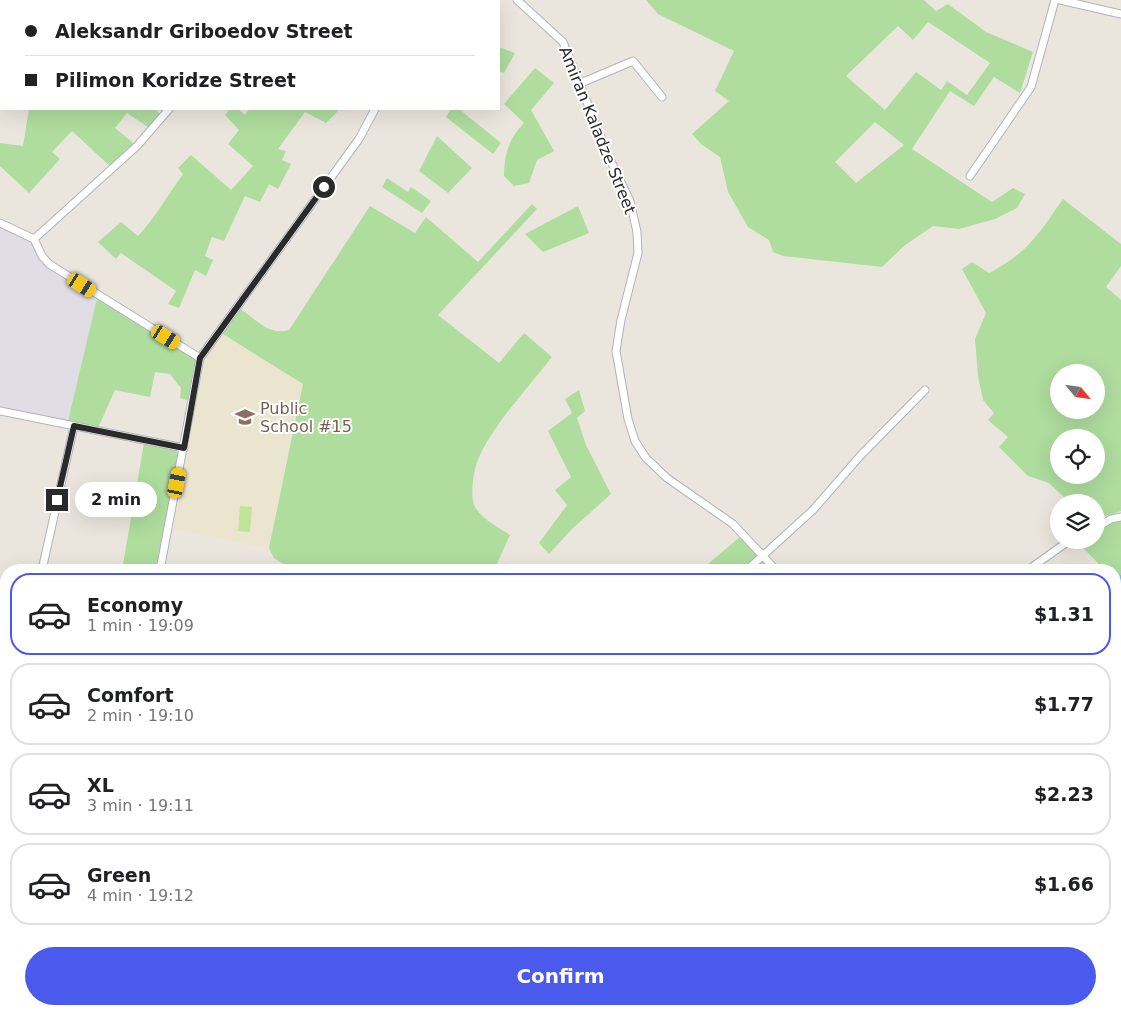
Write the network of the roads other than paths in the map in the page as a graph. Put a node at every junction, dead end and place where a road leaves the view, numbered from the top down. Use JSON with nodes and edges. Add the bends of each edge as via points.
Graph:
{"nodes":[{"id":1,"x":517,"y":0,"type":"edge"},
{"id":2,"x":1054,"y":0,"type":"edge"},
{"id":3,"x":1060,"y":0,"type":"edge"},
{"id":4,"x":1121,"y":14,"type":"edge"},
{"id":5,"x":581,"y":83,"type":"junction"},
{"id":6,"x":662,"y":97,"type":"dead end"},
{"id":7,"x":168,"y":110,"type":"edge"},
{"id":8,"x":374,"y":110,"type":"edge"},
{"id":9,"x":970,"y":176,"type":"dead end"},
{"id":10,"x":0,"y":223,"type":"edge"},
{"id":11,"x":34,"y":238,"type":"junction"},
{"id":12,"x":200,"y":358,"type":"junction"},
{"id":13,"x":924,"y":390,"type":"dead end"},
{"id":14,"x":0,"y":411,"type":"edge"},
{"id":15,"x":74,"y":426,"type":"junction"},
{"id":16,"x":184,"y":448,"type":"junction"},
{"id":17,"x":1121,"y":517,"type":"edge"},
{"id":18,"x":1105,"y":523,"type":"edge"},
{"id":19,"x":1057,"y":549,"type":"edge"},
{"id":20,"x":762,"y":556,"type":"junction"},
{"id":21,"x":43,"y":564,"type":"edge"},
{"id":22,"x":161,"y":564,"type":"edge"},
{"id":23,"x":753,"y":564,"type":"edge"},
{"id":24,"x":770,"y":564,"type":"edge"},
{"id":25,"x":1036,"y":564,"type":"edge"}],
"edges":[{"from":1,"to":5,"type":"street","name":"Amiran Kaladze Street","via":[[563,42]]},
{"from":2,"to":9,"type":"street","via":[[1031,87]]},
{"from":3,"to":4,"type":"street"},
{"from":5,"to":6,"type":"street","via":[[633,61]]},
{"from":5,"to":20,"type":"street","name":"Amiran Kaladze Street","via":[[608,155],[630,201],[637,232],[638,253],[616,351],[635,441],[646,458],[667,478],[733,524]]},
{"from":7,"to":11,"type":"street","via":[[137,146]]},
{"from":8,"to":12,"type":"street","via":[[359,139]]},
{"from":10,"to":11,"type":"street"},
{"from":11,"to":12,"type":"street","via":[[49,264]]},
{"from":12,"to":16,"type":"street"},
{"from":13,"to":20,"type":"street","via":[[813,510]]},
{"from":14,"to":15,"type":"street"},
{"from":15,"to":16,"type":"street"},
{"from":15,"to":21,"type":"street"},
{"from":16,"to":22,"type":"street"},
{"from":17,"to":18,"type":"street"},
{"from":19,"to":25,"type":"street"},
{"from":20,"to":23,"type":"street"},
{"from":20,"to":24,"type":"street","name":"Amiran Kaladze Street"}]}
